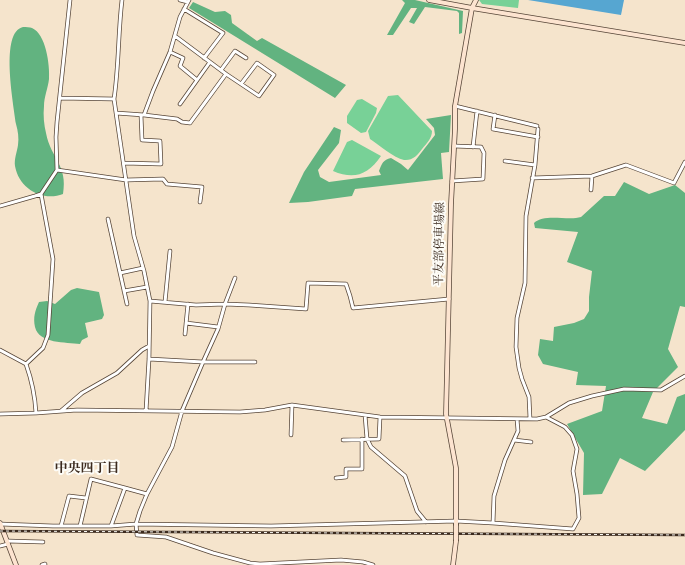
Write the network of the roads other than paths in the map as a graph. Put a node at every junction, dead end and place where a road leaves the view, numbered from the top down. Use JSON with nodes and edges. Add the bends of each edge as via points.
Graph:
{"nodes":[{"id":1,"x":70,"y":0,"type":"edge"},
{"id":2,"x":122,"y":0,"type":"edge"},
{"id":3,"x":180,"y":0,"type":"edge"},
{"id":4,"x":429,"y":0,"type":"edge"},
{"id":5,"x":476,"y":0,"type":"edge"},
{"id":6,"x":188,"y":1,"type":"edge"},
{"id":7,"x":472,"y":8,"type":"junction"},
{"id":8,"x":184,"y":9,"type":"junction"},
{"id":9,"x":175,"y":36,"type":"junction"},
{"id":10,"x":685,"y":43,"type":"edge"},
{"id":11,"x":170,"y":52,"type":"junction"},
{"id":12,"x":204,"y":58,"type":"junction"},
{"id":13,"x":246,"y":58,"type":"dead end"},
{"id":14,"x":210,"y":62,"type":"junction"},
{"id":15,"x":221,"y":70,"type":"junction"},
{"id":16,"x":226,"y":74,"type":"junction"},
{"id":17,"x":197,"y":80,"type":"junction"},
{"id":18,"x":241,"y":84,"type":"junction"},
{"id":19,"x":60,"y":98,"type":"junction"},
{"id":20,"x":114,"y":99,"type":"junction"},
{"id":21,"x":180,"y":104,"type":"dead end"},
{"id":22,"x":455,"y":106,"type":"junction"},
{"id":23,"x":477,"y":111,"type":"junction"},
{"id":24,"x":116,"y":113,"type":"junction"},
{"id":25,"x":143,"y":115,"type":"junction"},
{"id":26,"x":495,"y":115,"type":"junction"},
{"id":27,"x":538,"y":138,"type":"junction"},
{"id":28,"x":454,"y":146,"type":"junction"},
{"id":29,"x":473,"y":147,"type":"junction"},
{"id":30,"x":505,"y":161,"type":"dead end"},
{"id":31,"x":685,"y":162,"type":"edge"},
{"id":32,"x":124,"y":163,"type":"junction"},
{"id":33,"x":535,"y":165,"type":"junction"},
{"id":34,"x":57,"y":170,"type":"junction"},
{"id":35,"x":592,"y":176,"type":"junction"},
{"id":36,"x":532,"y":178,"type":"junction"},
{"id":37,"x":126,"y":180,"type":"junction"},
{"id":38,"x":452,"y":181,"type":"junction"},
{"id":39,"x":591,"y":190,"type":"dead end"},
{"id":40,"x":42,"y":194,"type":"junction"},
{"id":41,"x":200,"y":202,"type":"dead end"},
{"id":42,"x":0,"y":206,"type":"edge"},
{"id":43,"x":108,"y":219,"type":"dead end"},
{"id":44,"x":170,"y":251,"type":"dead end"},
{"id":45,"x":143,"y":268,"type":"junction"},
{"id":46,"x":120,"y":273,"type":"junction"},
{"id":47,"x":235,"y":278,"type":"dead end"},
{"id":48,"x":147,"y":287,"type":"junction"},
{"id":49,"x":124,"y":291,"type":"junction"},
{"id":50,"x":449,"y":299,"type":"junction"},
{"id":51,"x":150,"y":301,"type":"junction"},
{"id":52,"x":165,"y":302,"type":"junction"},
{"id":53,"x":126,"y":304,"type":"dead end"},
{"id":54,"x":188,"y":304,"type":"junction"},
{"id":55,"x":225,"y":304,"type":"junction"},
{"id":56,"x":186,"y":323,"type":"junction"},
{"id":57,"x":218,"y":327,"type":"junction"},
{"id":58,"x":184,"y":334,"type":"dead end"},
{"id":59,"x":149,"y":346,"type":"junction"},
{"id":60,"x":0,"y":350,"type":"edge"},
{"id":61,"x":149,"y":359,"type":"junction"},
{"id":62,"x":203,"y":362,"type":"junction"},
{"id":63,"x":255,"y":362,"type":"dead end"},
{"id":64,"x":26,"y":364,"type":"junction"},
{"id":65,"x":685,"y":376,"type":"edge"},
{"id":66,"x":292,"y":405,"type":"junction"},
{"id":67,"x":61,"y":411,"type":"junction"},
{"id":68,"x":146,"y":411,"type":"junction"},
{"id":69,"x":182,"y":411,"type":"junction"},
{"id":70,"x":36,"y":413,"type":"junction"},
{"id":71,"x":0,"y":414,"type":"edge"},
{"id":72,"x":365,"y":415,"type":"junction"},
{"id":73,"x":380,"y":417,"type":"junction"},
{"id":74,"x":546,"y":417,"type":"junction"},
{"id":75,"x":447,"y":418,"type":"junction"},
{"id":76,"x":517,"y":419,"type":"junction"},
{"id":77,"x":530,"y":419,"type":"junction"},
{"id":78,"x":291,"y":435,"type":"dead end"},
{"id":79,"x":362,"y":439,"type":"junction"},
{"id":80,"x":367,"y":439,"type":"junction"},
{"id":81,"x":342,"y":440,"type":"dead end"},
{"id":82,"x":514,"y":440,"type":"junction"},
{"id":83,"x":531,"y":442,"type":"dead end"},
{"id":84,"x":336,"y":478,"type":"dead end"},
{"id":85,"x":125,"y":488,"type":"junction"},
{"id":86,"x":147,"y":494,"type":"junction"},
{"id":87,"x":86,"y":498,"type":"junction"},
{"id":88,"x":426,"y":522,"type":"junction"},
{"id":89,"x":456,"y":523,"type":"junction"},
{"id":90,"x":493,"y":523,"type":"junction"},
{"id":91,"x":0,"y":524,"type":"edge"},
{"id":92,"x":136,"y":524,"type":"junction"},
{"id":93,"x":61,"y":526,"type":"junction"},
{"id":94,"x":80,"y":526,"type":"junction"},
{"id":95,"x":111,"y":526,"type":"junction"},
{"id":96,"x":7,"y":542,"type":"junction"},
{"id":97,"x":43,"y":542,"type":"dead end"},
{"id":98,"x":0,"y":546,"type":"edge"},
{"id":99,"x":328,"y":563,"type":"edge"},
{"id":100,"x":16,"y":565,"type":"edge"},
{"id":101,"x":374,"y":565,"type":"edge"},
{"id":102,"x":453,"y":565,"type":"edge"}],
"edges":[{"from":1,"to":19,"type":"street"},
{"from":2,"to":20,"type":"street"},
{"from":3,"to":6,"type":"street"},
{"from":4,"to":7,"type":"main road"},
{"from":5,"to":7,"type":"main road","name":"平友部停車場線"},
{"from":6,"to":8,"type":"street"},
{"from":7,"to":10,"type":"main road"},
{"from":7,"to":22,"type":"main road","name":"平友部停車場線"},
{"from":8,"to":9,"type":"street"},
{"from":8,"to":12,"type":"street","via":[[222,33]]},
{"from":9,"to":11,"type":"street"},
{"from":9,"to":12,"type":"street"},
{"from":11,"to":17,"type":"street","via":[[183,58],[180,66]]},
{"from":11,"to":25,"type":"street"},
{"from":12,"to":14,"type":"street"},
{"from":13,"to":15,"type":"street","via":[[235,51]]},
{"from":14,"to":15,"type":"street"},
{"from":14,"to":17,"type":"street"},
{"from":15,"to":16,"type":"street"},
{"from":16,"to":18,"type":"street"},
{"from":16,"to":25,"type":"street","via":[[190,123]]},
{"from":17,"to":21,"type":"street"},
{"from":18,"to":18,"type":"street","via":[[259,96],[274,75],[257,63]]},
{"from":19,"to":20,"type":"street"},
{"from":19,"to":34,"type":"street","via":[[56,137]]},
{"from":20,"to":24,"type":"street"},
{"from":22,"to":23,"type":"street"},
{"from":22,"to":28,"type":"main road","name":"平友部停車場線"},
{"from":23,"to":26,"type":"street"},
{"from":23,"to":29,"type":"street"},
{"from":24,"to":25,"type":"street"},
{"from":24,"to":32,"type":"street"},
{"from":25,"to":32,"type":"street","via":[[142,140],[160,141],[161,164]]},
{"from":26,"to":27,"type":"street","via":[[538,127]]},
{"from":26,"to":27,"type":"street","via":[[493,129]]},
{"from":27,"to":33,"type":"street"},
{"from":28,"to":29,"type":"street"},
{"from":28,"to":38,"type":"main road","name":"平友部停車場線"},
{"from":29,"to":38,"type":"street","via":[[481,147],[484,153],[483,179]]},
{"from":30,"to":33,"type":"street"},
{"from":31,"to":35,"type":"street","via":[[674,183],[626,165]]},
{"from":32,"to":37,"type":"street"},
{"from":33,"to":36,"type":"street"},
{"from":34,"to":37,"type":"street"},
{"from":34,"to":40,"type":"street"},
{"from":35,"to":36,"type":"street"},
{"from":35,"to":39,"type":"street"},
{"from":36,"to":77,"type":"street","via":[[526,216],[525,283],[517,318],[516,347],[520,374],[529,396]]},
{"from":37,"to":41,"type":"street","via":[[163,179],[167,184],[202,187]]},
{"from":37,"to":45,"type":"street","via":[[134,236]]},
{"from":38,"to":50,"type":"main road","name":"平友部停車場線"},
{"from":40,"to":42,"type":"street"},
{"from":40,"to":64,"type":"street","via":[[53,259],[48,334],[43,348]]},
{"from":43,"to":46,"type":"street"},
{"from":44,"to":52,"type":"street"},
{"from":45,"to":46,"type":"street"},
{"from":45,"to":48,"type":"street"},
{"from":46,"to":49,"type":"street"},
{"from":47,"to":55,"type":"street"},
{"from":48,"to":49,"type":"street"},
{"from":48,"to":51,"type":"street"},
{"from":49,"to":53,"type":"street"},
{"from":50,"to":55,"type":"street","via":[[353,308],[346,284],[308,283],[306,309]]},
{"from":50,"to":75,"type":"main road","name":"平友部停車場線"},
{"from":51,"to":52,"type":"street"},
{"from":51,"to":59,"type":"street"},
{"from":52,"to":54,"type":"street"},
{"from":54,"to":55,"type":"street"},
{"from":54,"to":56,"type":"street"},
{"from":55,"to":57,"type":"street"},
{"from":56,"to":57,"type":"street"},
{"from":56,"to":58,"type":"street"},
{"from":57,"to":62,"type":"street"},
{"from":59,"to":61,"type":"street"},
{"from":59,"to":67,"type":"street","via":[[117,373],[82,393]]},
{"from":60,"to":64,"type":"street"},
{"from":61,"to":62,"type":"street"},
{"from":61,"to":68,"type":"street"},
{"from":62,"to":63,"type":"street"},
{"from":62,"to":69,"type":"street"},
{"from":64,"to":70,"type":"street","via":[[33,383]]},
{"from":65,"to":74,"type":"street","via":[[661,390],[624,389],[592,396],[569,403]]},
{"from":66,"to":69,"type":"street","via":[[240,412]]},
{"from":66,"to":72,"type":"street"},
{"from":66,"to":78,"type":"street"},
{"from":67,"to":68,"type":"street"},
{"from":67,"to":70,"type":"street"},
{"from":68,"to":69,"type":"street"},
{"from":69,"to":86,"type":"street","via":[[172,447]]},
{"from":70,"to":71,"type":"street"},
{"from":72,"to":73,"type":"street"},
{"from":72,"to":80,"type":"street"},
{"from":73,"to":75,"type":"street"},
{"from":73,"to":80,"type":"street","via":[[379,439]]},
{"from":74,"to":77,"type":"street"},
{"from":74,"to":90,"type":"street","via":[[572,435],[577,449],[574,471],[579,518],[573,529]]},
{"from":75,"to":76,"type":"street"},
{"from":75,"to":89,"type":"main road","name":"平友部停車場線","via":[[456,468]]},
{"from":76,"to":77,"type":"street"},
{"from":76,"to":82,"type":"street","via":[[518,431]]},
{"from":79,"to":80,"type":"street"},
{"from":79,"to":81,"type":"street"},
{"from":79,"to":84,"type":"street","via":[[362,469],[346,469],[346,477]]},
{"from":80,"to":88,"type":"street","via":[[371,447],[404,476],[417,511]]},
{"from":82,"to":83,"type":"street"},
{"from":82,"to":90,"type":"street","via":[[504,460],[494,496]]},
{"from":85,"to":86,"type":"street"},
{"from":85,"to":87,"type":"street","via":[[90,479]]},
{"from":85,"to":95,"type":"street"},
{"from":86,"to":92,"type":"street"},
{"from":87,"to":93,"type":"street","via":[[69,496]]},
{"from":87,"to":94,"type":"street"},
{"from":88,"to":89,"type":"street"},
{"from":88,"to":92,"type":"street","via":[[271,526]]},
{"from":89,"to":90,"type":"street"},
{"from":89,"to":102,"type":"main road","name":"平友部停車場線","bridge":true},
{"from":91,"to":93,"type":"street"},
{"from":91,"to":96,"type":"main road"},
{"from":92,"to":95,"type":"street"},
{"from":92,"to":99,"type":"street","via":[[137,535],[166,537],[250,563]]},
{"from":93,"to":94,"type":"street"},
{"from":94,"to":95,"type":"street"},
{"from":96,"to":97,"type":"street"},
{"from":96,"to":98,"type":"street"},
{"from":96,"to":100,"type":"main road"},
{"from":99,"to":101,"type":"street","via":[[352,561]]}]}
